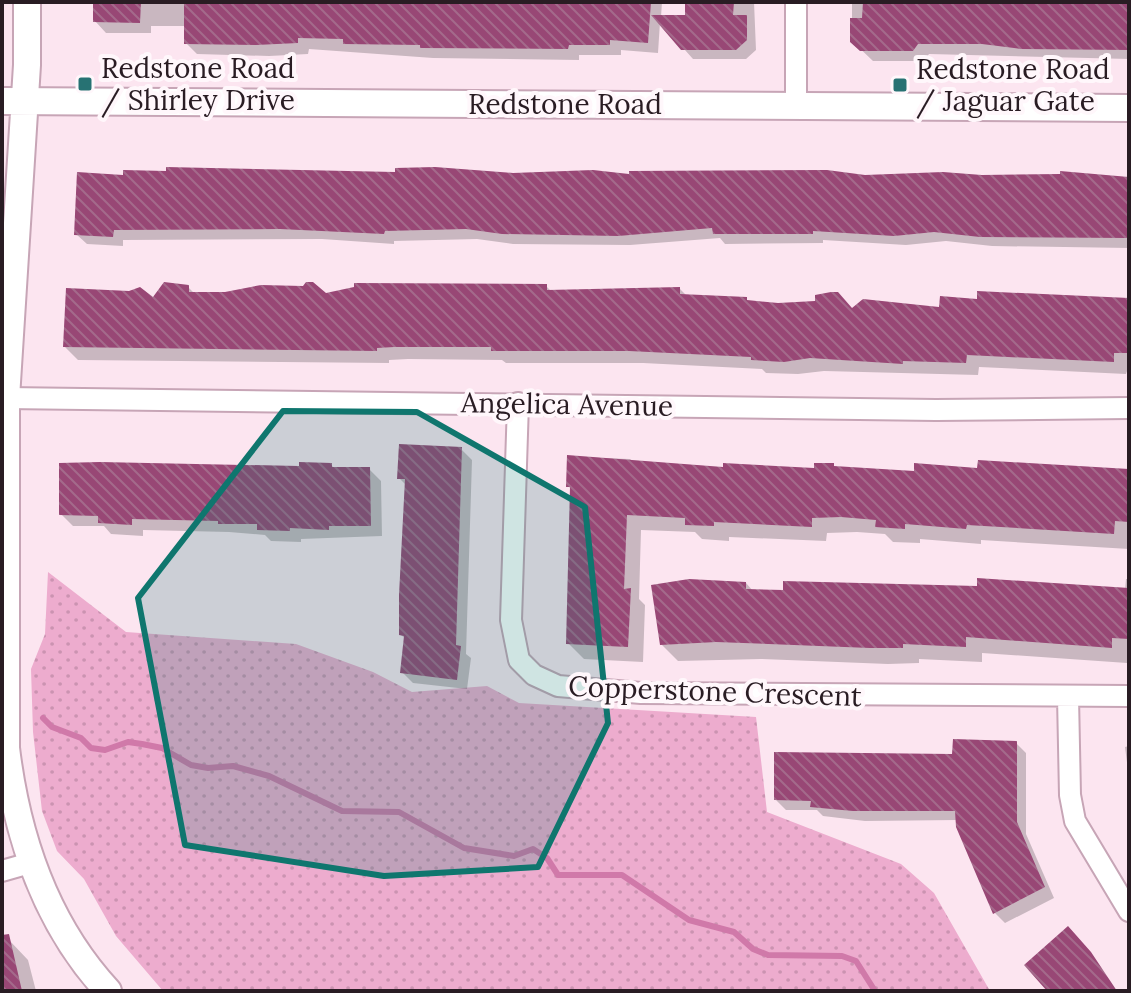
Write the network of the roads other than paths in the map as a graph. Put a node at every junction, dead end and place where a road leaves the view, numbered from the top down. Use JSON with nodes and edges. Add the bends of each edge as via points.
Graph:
{"nodes":[{"id":1,"x":27,"y":2,"type":"edge"},
{"id":2,"x":796,"y":2,"type":"edge"},
{"id":3,"x":13,"y":102,"type":"edge"},
{"id":4,"x":796,"y":106,"type":"junction"},
{"id":5,"x":1129,"y":108,"type":"edge"},
{"id":6,"x":6,"y":398,"type":"junction"},
{"id":7,"x":518,"y":403,"type":"junction"},
{"id":8,"x":1129,"y":408,"type":"edge"},
{"id":9,"x":1129,"y":696,"type":"edge"},
{"id":10,"x":1068,"y":697,"type":"junction"},
{"id":11,"x":30,"y":863,"type":"junction"},
{"id":12,"x":2,"y":871,"type":"edge"},
{"id":13,"x":1129,"y":911,"type":"edge"},
{"id":14,"x":108,"y":991,"type":"edge"}],
"edges":[{"from":1,"to":3,"type":"street"},
{"from":2,"to":4,"type":"street"},
{"from":3,"to":4,"type":"street","name":"Redstone Road"},
{"from":3,"to":6,"type":"street"},
{"from":4,"to":5,"type":"street","name":"Redstone Road"},
{"from":6,"to":7,"type":"street","name":"Angelica Avenue"},
{"from":6,"to":11,"type":"street","via":[[6,748],[12,801]]},
{"from":7,"to":8,"type":"street","name":"Angelica Avenue"},
{"from":7,"to":10,"type":"street","name":"Copperstone Crescent","via":[[511,620],[519,660],[534,675],[558,686],[641,693]]},
{"from":9,"to":10,"type":"street","name":"Copperstone Crescent"},
{"from":10,"to":13,"type":"street","via":[[1075,821]]},
{"from":11,"to":12,"type":"street"},
{"from":11,"to":14,"type":"street","via":[[76,951]]}]}
